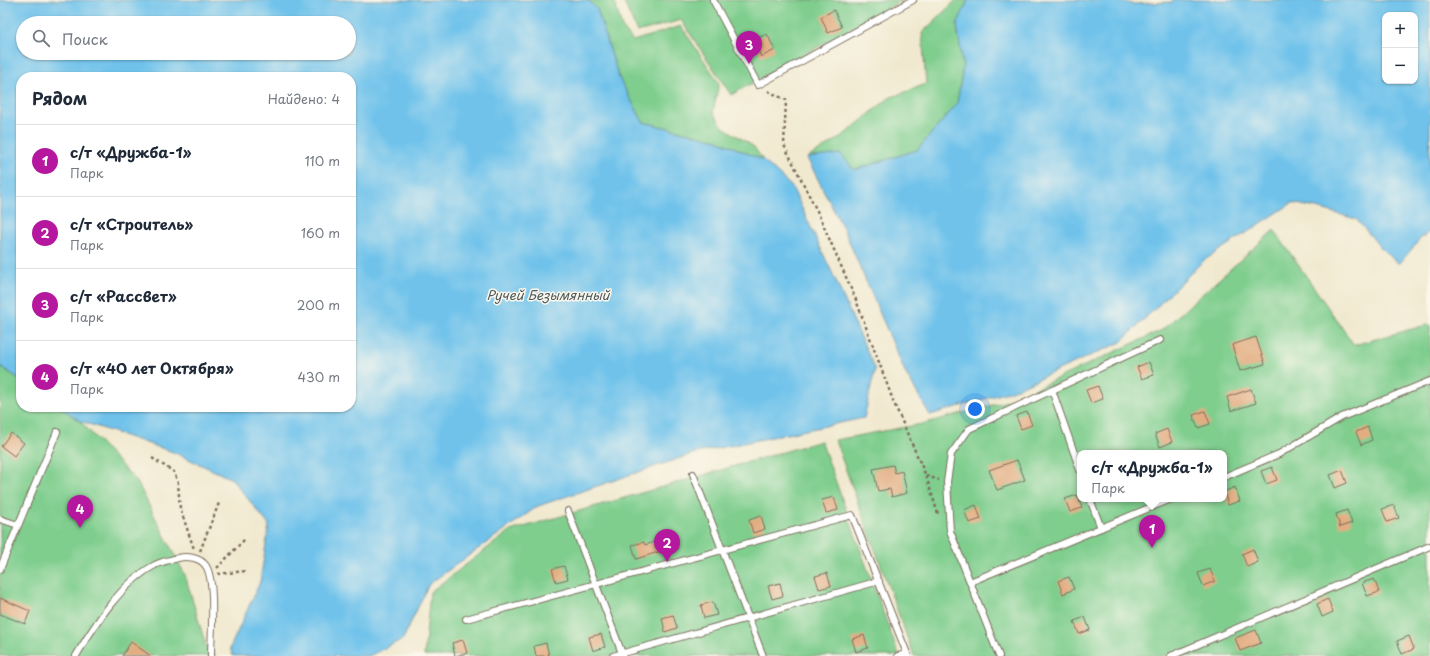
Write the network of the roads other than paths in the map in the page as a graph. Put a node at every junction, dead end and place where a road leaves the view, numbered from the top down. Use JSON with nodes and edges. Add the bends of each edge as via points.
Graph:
{"nodes":[{"id":1,"x":713,"y":0,"type":"edge"},
{"id":2,"x":913,"y":0,"type":"edge"},
{"id":3,"x":1160,"y":340,"type":"dead end"},
{"id":4,"x":1430,"y":381,"type":"edge"},
{"id":5,"x":1052,"y":390,"type":"junction"},
{"id":6,"x":57,"y":432,"type":"dead end"},
{"id":7,"x":1077,"y":461,"type":"edge"},
{"id":8,"x":693,"y":474,"type":"dead end"},
{"id":9,"x":1227,"y":476,"type":"edge"},
{"id":10,"x":1091,"y":502,"type":"edge"},
{"id":11,"x":1164,"y":502,"type":"edge"},
{"id":12,"x":568,"y":511,"type":"dead end"},
{"id":13,"x":0,"y":519,"type":"edge"},
{"id":14,"x":18,"y":525,"type":"junction"},
{"id":15,"x":1101,"y":528,"type":"junction"},
{"id":16,"x":1430,"y":546,"type":"edge"},
{"id":17,"x":723,"y":549,"type":"junction"},
{"id":18,"x":0,"y":569,"type":"edge"},
{"id":19,"x":879,"y":582,"type":"junction"},
{"id":20,"x":970,"y":582,"type":"junction"},
{"id":21,"x":596,"y":584,"type":"junction"},
{"id":22,"x":748,"y":618,"type":"junction"},
{"id":23,"x":466,"y":619,"type":"dead end"},
{"id":24,"x":623,"y":655,"type":"edge"},
{"id":25,"x":907,"y":655,"type":"edge"},
{"id":26,"x":76,"y":656,"type":"edge"},
{"id":27,"x":211,"y":656,"type":"edge"},
{"id":28,"x":612,"y":656,"type":"edge"},
{"id":29,"x":763,"y":656,"type":"edge"},
{"id":30,"x":898,"y":656,"type":"edge"},
{"id":31,"x":999,"y":656,"type":"edge"},
{"id":32,"x":1171,"y":656,"type":"edge"}],
"edges":[{"from":1,"to":2,"type":"lane","via":[[758,85]]},
{"from":3,"to":5,"type":"lane"},
{"from":4,"to":9,"type":"lane","via":[[1342,417],[1279,454]]},
{"from":5,"to":7,"type":"lane"},
{"from":5,"to":20,"type":"lane","via":[[969,429],[951,454],[947,482],[950,531]]},
{"from":6,"to":14,"type":"lane"},
{"from":8,"to":17,"type":"lane"},
{"from":10,"to":15,"type":"lane"},
{"from":11,"to":15,"type":"lane"},
{"from":12,"to":21,"type":"lane"},
{"from":13,"to":14,"type":"lane"},
{"from":14,"to":18,"type":"lane"},
{"from":15,"to":20,"type":"lane"},
{"from":16,"to":32,"type":"lane"},
{"from":17,"to":19,"type":"lane","via":[[852,515]]},
{"from":17,"to":21,"type":"lane"},
{"from":17,"to":22,"type":"lane"},
{"from":19,"to":22,"type":"lane"},
{"from":19,"to":25,"type":"lane"},
{"from":20,"to":31,"type":"lane"},
{"from":21,"to":23,"type":"lane"},
{"from":21,"to":24,"type":"lane"},
{"from":22,"to":24,"type":"lane"},
{"from":22,"to":29,"type":"lane"},
{"from":24,"to":28,"type":"lane"},
{"from":25,"to":30,"type":"lane"},
{"from":26,"to":27,"type":"lane","via":[[94,626],[131,581],[156,564],[184,556],[197,559],[205,565],[210,575]]}]}
